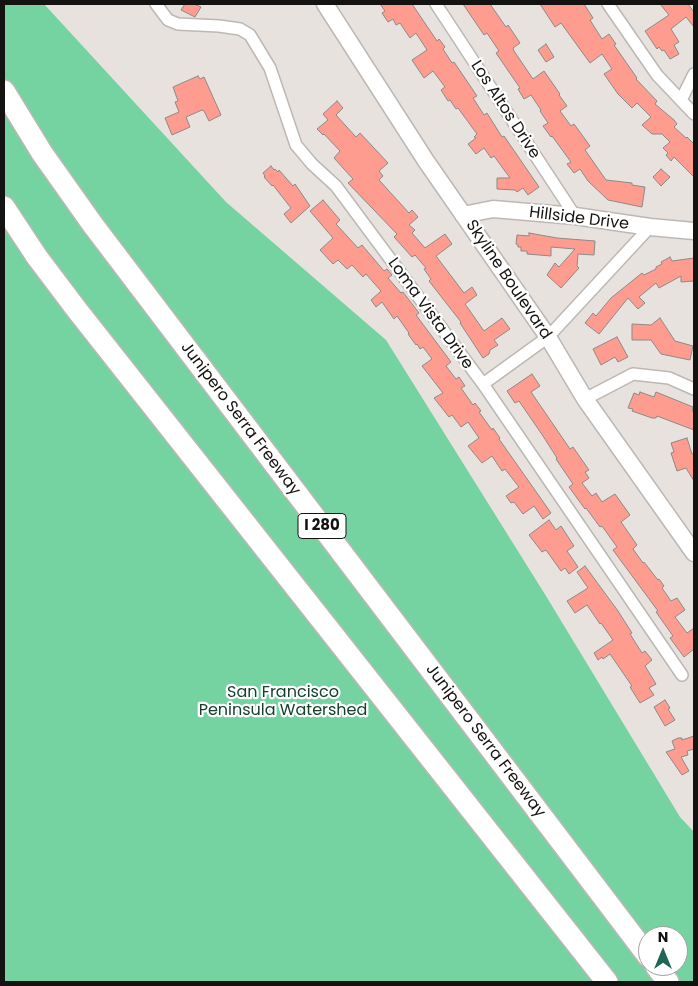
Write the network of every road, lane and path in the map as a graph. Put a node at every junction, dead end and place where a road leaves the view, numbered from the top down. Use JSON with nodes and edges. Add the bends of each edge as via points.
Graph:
{"nodes":[{"id":1,"x":156,"y":4,"type":"edge"},
{"id":2,"x":325,"y":4,"type":"edge"},
{"id":3,"x":436,"y":4,"type":"edge"},
{"id":4,"x":608,"y":4,"type":"edge"},
{"id":5,"x":694,"y":74,"type":"edge"},
{"id":6,"x":4,"y":91,"type":"edge"},
{"id":7,"x":680,"y":100,"type":"junction"},
{"id":8,"x":694,"y":114,"type":"edge"},
{"id":9,"x":4,"y":207,"type":"edge"},
{"id":10,"x":463,"y":215,"type":"junction"},
{"id":11,"x":575,"y":216,"type":"junction"},
{"id":12,"x":650,"y":228,"type":"junction"},
{"id":13,"x":694,"y":231,"type":"edge"},
{"id":14,"x":548,"y":337,"type":"junction"},
{"id":15,"x":483,"y":384,"type":"junction"},
{"id":16,"x":694,"y":389,"type":"edge"},
{"id":17,"x":585,"y":399,"type":"junction"},
{"id":18,"x":694,"y":553,"type":"edge"},
{"id":19,"x":682,"y":675,"type":"dead end"},
{"id":20,"x":638,"y":943,"type":"edge"},
{"id":21,"x":607,"y":982,"type":"edge"}],
"edges":[{"from":1,"to":15,"type":"street","name":"Loma Vista Drive","via":[[168,20],[178,24],[240,29],[250,35],[270,68],[296,145],[336,186]]},
{"from":2,"to":10,"type":"main road","name":"Skyline Boulevard"},
{"from":3,"to":11,"type":"street","name":"Los Altos Drive"},
{"from":4,"to":7,"type":"street","via":[[649,65]]},
{"from":5,"to":7,"type":"street"},
{"from":6,"to":20,"type":"highway","name":"Junipero Serra Freeway","number":"I 280","via":[[84,213]]},
{"from":7,"to":8,"type":"street"},
{"from":9,"to":21,"type":"highway","via":[[77,310]]},
{"from":10,"to":11,"type":"main road","name":"Hillside Drive","via":[[494,209]]},
{"from":10,"to":14,"type":"main road","name":"Skyline Boulevard"},
{"from":11,"to":12,"type":"main road","name":"Hillside Drive"},
{"from":12,"to":13,"type":"main road","name":"Hillside Drive"},
{"from":12,"to":14,"type":"street"},
{"from":14,"to":15,"type":"street"},
{"from":14,"to":17,"type":"main road","name":"Skyline Boulevard"},
{"from":15,"to":19,"type":"street","name":"Loma Vista Drive"},
{"from":16,"to":17,"type":"street","via":[[668,378],[633,374]]},
{"from":17,"to":18,"type":"main road","name":"Skyline Boulevard"}]}
